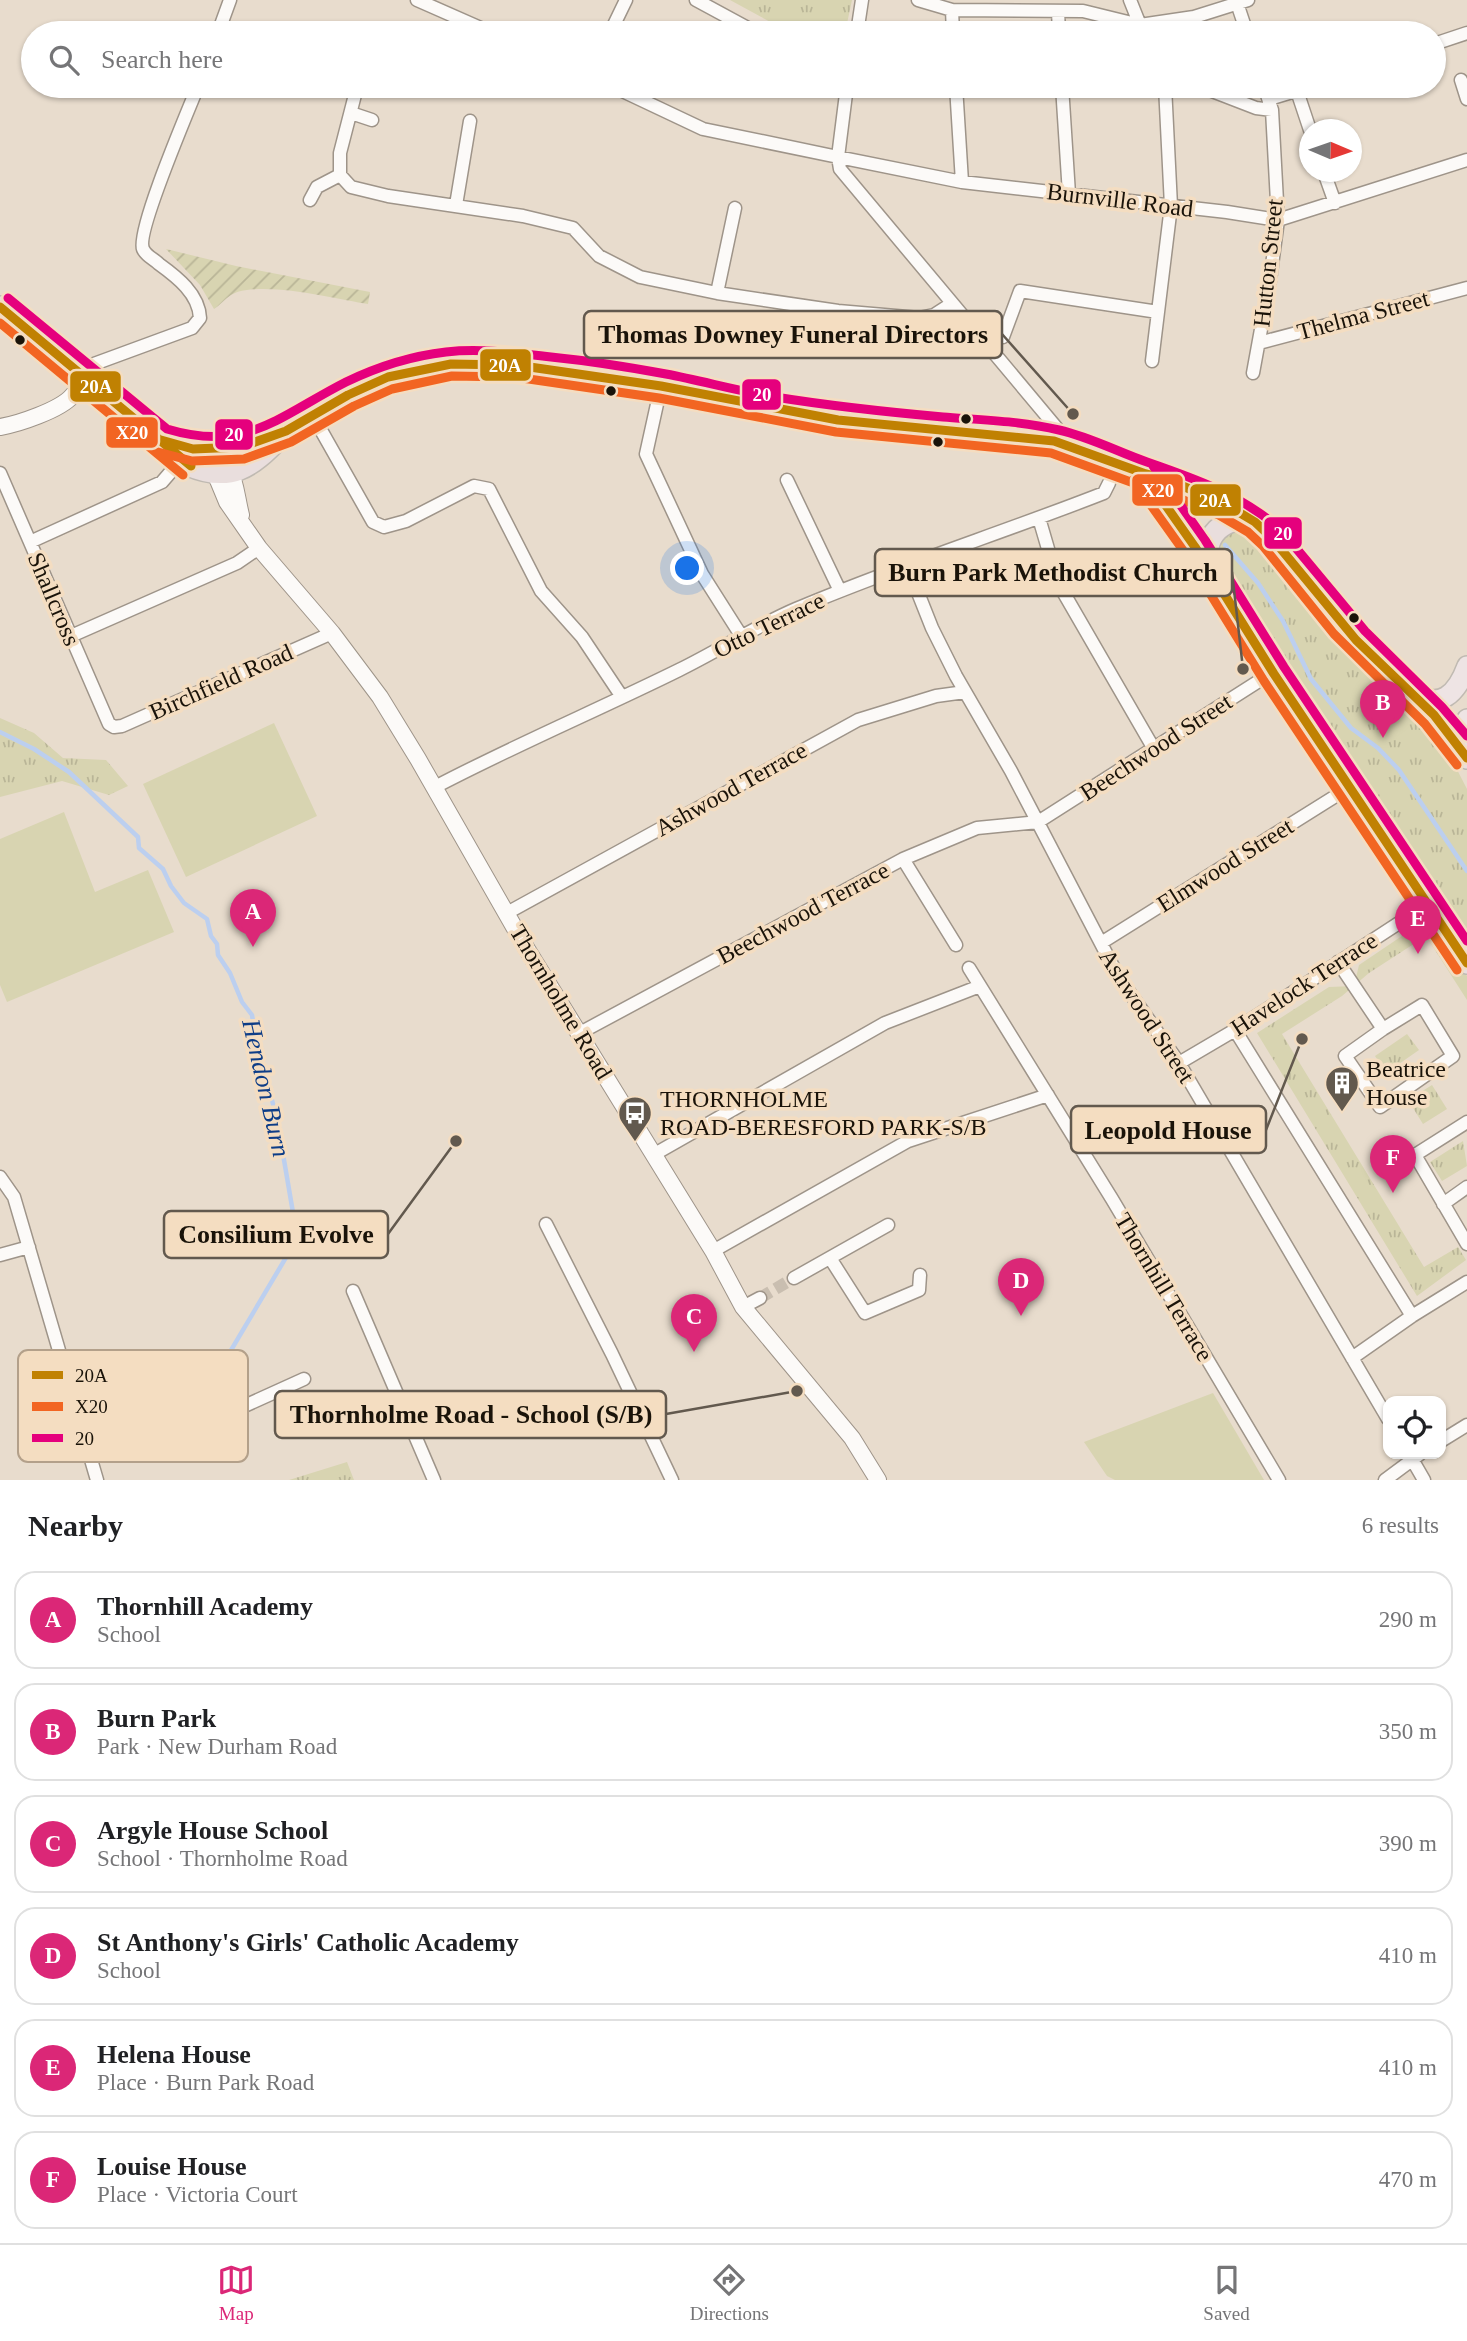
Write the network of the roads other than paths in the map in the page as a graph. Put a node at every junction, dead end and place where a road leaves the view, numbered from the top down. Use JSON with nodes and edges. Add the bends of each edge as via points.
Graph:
{"nodes":[{"id":1,"x":230,"y":0,"type":"edge"},
{"id":2,"x":418,"y":0,"type":"edge"},
{"id":3,"x":626,"y":0,"type":"edge"},
{"id":4,"x":696,"y":0,"type":"edge"},
{"id":5,"x":862,"y":0,"type":"edge"},
{"id":6,"x":918,"y":0,"type":"edge"},
{"id":7,"x":1130,"y":0,"type":"edge"},
{"id":8,"x":1241,"y":1,"type":"edge"},
{"id":9,"x":1028,"y":5,"type":"edge"},
{"id":10,"x":952,"y":10,"type":"junction"},
{"id":11,"x":1058,"y":11,"type":"junction"},
{"id":12,"x":222,"y":21,"type":"edge"},
{"id":13,"x":465,"y":21,"type":"edge"},
{"id":14,"x":616,"y":21,"type":"edge"},
{"id":15,"x":735,"y":21,"type":"edge"},
{"id":16,"x":859,"y":21,"type":"edge"},
{"id":17,"x":952,"y":21,"type":"edge"},
{"id":18,"x":1058,"y":21,"type":"edge"},
{"id":19,"x":1126,"y":21,"type":"edge"},
{"id":20,"x":1138,"y":21,"type":"edge"},
{"id":21,"x":1167,"y":21,"type":"edge"},
{"id":22,"x":1245,"y":21,"type":"edge"},
{"id":23,"x":1467,"y":33,"type":"edge"},
{"id":24,"x":1446,"y":40,"type":"edge"},
{"id":25,"x":1464,"y":90,"type":"edge"},
{"id":26,"x":1450,"y":95,"type":"dead end"},
{"id":27,"x":193,"y":98,"type":"edge"},
{"id":28,"x":354,"y":98,"type":"edge"},
{"id":29,"x":637,"y":98,"type":"edge"},
{"id":30,"x":845,"y":98,"type":"edge"},
{"id":31,"x":957,"y":98,"type":"edge"},
{"id":32,"x":1063,"y":98,"type":"edge"},
{"id":33,"x":1166,"y":98,"type":"edge"},
{"id":34,"x":1230,"y":98,"type":"edge"},
{"id":35,"x":1268,"y":98,"type":"edge"},
{"id":36,"x":1282,"y":98,"type":"edge"},
{"id":37,"x":1299,"y":98,"type":"edge"},
{"id":38,"x":1270,"y":104,"type":"junction"},
{"id":39,"x":351,"y":113,"type":"junction"},
{"id":40,"x":1306,"y":119,"type":"edge"},
{"id":41,"x":373,"y":120,"type":"dead end"},
{"id":42,"x":470,"y":121,"type":"dead end"},
{"id":43,"x":838,"y":157,"type":"junction"},
{"id":44,"x":1467,"y":160,"type":"edge"},
{"id":45,"x":340,"y":175,"type":"junction"},
{"id":46,"x":962,"y":182,"type":"junction"},
{"id":47,"x":1328,"y":182,"type":"edge"},
{"id":48,"x":1069,"y":194,"type":"junction"},
{"id":49,"x":310,"y":201,"type":"dead end"},
{"id":50,"x":1335,"y":203,"type":"junction"},
{"id":51,"x":456,"y":205,"type":"junction"},
{"id":52,"x":1171,"y":206,"type":"junction"},
{"id":53,"x":735,"y":208,"type":"dead end"},
{"id":54,"x":1278,"y":220,"type":"junction"},
{"id":55,"x":1467,"y":288,"type":"edge"},
{"id":56,"x":717,"y":293,"type":"junction"},
{"id":57,"x":951,"y":304,"type":"junction"},
{"id":58,"x":0,"y":307,"type":"edge"},
{"id":59,"x":1158,"y":312,"type":"junction"},
{"id":60,"x":1003,"y":337,"type":"dead end"},
{"id":61,"x":1259,"y":342,"type":"junction"},
{"id":62,"x":1152,"y":361,"type":"dead end"},
{"id":63,"x":1254,"y":373,"type":"dead end"},
{"id":64,"x":85,"y":378,"type":"junction"},
{"id":65,"x":662,"y":386,"type":"junction"},
{"id":66,"x":313,"y":416,"type":"junction"},
{"id":67,"x":0,"y":427,"type":"edge"},
{"id":68,"x":286,"y":431,"type":"junction"},
{"id":69,"x":160,"y":440,"type":"junction"},
{"id":70,"x":1071,"y":446,"type":"junction"},
{"id":71,"x":204,"y":450,"type":"junction"},
{"id":72,"x":181,"y":460,"type":"junction"},
{"id":73,"x":0,"y":473,"type":"edge"},
{"id":74,"x":224,"y":473,"type":"junction"},
{"id":75,"x":1143,"y":473,"type":"junction"},
{"id":76,"x":787,"y":480,"type":"dead end"},
{"id":77,"x":1109,"y":483,"type":"dead end"},
{"id":78,"x":1039,"y":519,"type":"junction"},
{"id":79,"x":1255,"y":522,"type":"junction"},
{"id":80,"x":30,"y":542,"type":"junction"},
{"id":81,"x":259,"y":548,"type":"junction"},
{"id":82,"x":907,"y":565,"type":"junction"},
{"id":83,"x":1211,"y":570,"type":"junction"},
{"id":84,"x":839,"y":591,"type":"junction"},
{"id":85,"x":332,"y":633,"type":"junction"},
{"id":86,"x":71,"y":636,"type":"junction"},
{"id":87,"x":742,"y":637,"type":"junction"},
{"id":88,"x":1467,"y":667,"type":"edge"},
{"id":89,"x":1273,"y":672,"type":"junction"},
{"id":90,"x":1412,"y":691,"type":"junction"},
{"id":91,"x":965,"y":692,"type":"junction"},
{"id":92,"x":622,"y":697,"type":"junction"},
{"id":93,"x":1467,"y":719,"type":"edge"},
{"id":94,"x":109,"y":724,"type":"joint"},
{"id":95,"x":1154,"y":749,"type":"junction"},
{"id":96,"x":1465,"y":755,"type":"edge"},
{"id":97,"x":435,"y":787,"type":"junction"},
{"id":98,"x":1350,"y":787,"type":"junction"},
{"id":99,"x":1038,"y":822,"type":"junction"},
{"id":100,"x":903,"y":859,"type":"junction"},
{"id":101,"x":1428,"y":904,"type":"junction"},
{"id":102,"x":507,"y":912,"type":"junction"},
{"id":103,"x":1101,"y":943,"type":"junction"},
{"id":104,"x":956,"y":945,"type":"dead end"},
{"id":105,"x":1465,"y":958,"type":"edge"},
{"id":106,"x":1338,"y":962,"type":"junction"},
{"id":107,"x":969,"y":968,"type":"dead end"},
{"id":108,"x":980,"y":986,"type":"junction"},
{"id":109,"x":1235,"y":1030,"type":"junction"},
{"id":110,"x":1384,"y":1030,"type":"junction"},
{"id":111,"x":578,"y":1034,"type":"junction"},
{"id":112,"x":1179,"y":1063,"type":"junction"},
{"id":113,"x":1048,"y":1095,"type":"junction"},
{"id":114,"x":1467,"y":1122,"type":"edge"},
{"id":115,"x":653,"y":1155,"type":"junction"},
{"id":116,"x":0,"y":1177,"type":"edge"},
{"id":117,"x":1467,"y":1187,"type":"edge"},
{"id":118,"x":1443,"y":1203,"type":"junction"},
{"id":119,"x":545,"y":1224,"type":"dead end"},
{"id":120,"x":888,"y":1224,"type":"dead end"},
{"id":121,"x":1467,"y":1244,"type":"edge"},
{"id":122,"x":29,"y":1247,"type":"junction"},
{"id":123,"x":713,"y":1251,"type":"junction"},
{"id":124,"x":0,"y":1255,"type":"edge"},
{"id":125,"x":830,"y":1258,"type":"junction"},
{"id":126,"x":920,"y":1275,"type":"dead end"},
{"id":127,"x":794,"y":1278,"type":"tunnel mouth"},
{"id":128,"x":1467,"y":1282,"type":"edge"},
{"id":129,"x":353,"y":1291,"type":"dead end"},
{"id":130,"x":760,"y":1298,"type":"tunnel mouth"},
{"id":131,"x":743,"y":1307,"type":"junction"},
{"id":132,"x":1412,"y":1316,"type":"junction"},
{"id":133,"x":59,"y":1350,"type":"edge"},
{"id":134,"x":1352,"y":1358,"type":"junction"},
{"id":135,"x":304,"y":1379,"type":"dead end"},
{"id":136,"x":248,"y":1404,"type":"edge"},
{"id":137,"x":1383,"y":1411,"type":"edge"},
{"id":138,"x":1467,"y":1425,"type":"edge"},
{"id":139,"x":1446,"y":1438,"type":"edge"},
{"id":140,"x":1409,"y":1459,"type":"edge"},
{"id":141,"x":1416,"y":1459,"type":"edge"},
{"id":142,"x":92,"y":1462,"type":"edge"},
{"id":143,"x":97,"y":1480,"type":"edge"},
{"id":144,"x":434,"y":1480,"type":"edge"},
{"id":145,"x":672,"y":1480,"type":"edge"},
{"id":146,"x":878,"y":1480,"type":"edge"},
{"id":147,"x":1279,"y":1480,"type":"edge"},
{"id":148,"x":1385,"y":1480,"type":"edge"},
{"id":149,"x":1424,"y":1480,"type":"edge"}],
"edges":[{"from":1,"to":12,"type":"street"},
{"from":2,"to":13,"type":"street"},
{"from":3,"to":14,"type":"street"},
{"from":4,"to":15,"type":"street"},
{"from":5,"to":16,"type":"street"},
{"from":6,"to":10,"type":"street"},
{"from":7,"to":20,"type":"street"},
{"from":8,"to":21,"type":"street"},
{"from":8,"to":22,"type":"street"},
{"from":9,"to":10,"type":"street","via":[[1008,11]]},
{"from":9,"to":11,"type":"street"},
{"from":10,"to":17,"type":"street"},
{"from":11,"to":18,"type":"street"},
{"from":11,"to":19,"type":"street","via":[[1083,11]]},
{"from":23,"to":24,"type":"street"},
{"from":25,"to":26,"type":"street"},
{"from":27,"to":64,"type":"street","via":[[147,218],[142,246],[188,290],[198,304],[200,318],[192,328],[94,364]]},
{"from":28,"to":39,"type":"street"},
{"from":29,"to":43,"type":"street","name":"Burnville Road","via":[[703,129]]},
{"from":30,"to":43,"type":"street"},
{"from":31,"to":46,"type":"street"},
{"from":32,"to":48,"type":"street"},
{"from":33,"to":52,"type":"street"},
{"from":34,"to":38,"type":"street","via":[[1255,108]]},
{"from":35,"to":38,"type":"street","name":"Hutton Street"},
{"from":36,"to":38,"type":"street"},
{"from":37,"to":40,"type":"street"},
{"from":38,"to":54,"type":"street","name":"Hutton Street"},
{"from":39,"to":41,"type":"street"},
{"from":39,"to":45,"type":"street","via":[[340,153]]},
{"from":42,"to":51,"type":"street"},
{"from":43,"to":46,"type":"street","name":"Burnville Road"},
{"from":43,"to":57,"type":"street","via":[[848,182]]},
{"from":44,"to":50,"type":"street"},
{"from":45,"to":49,"type":"street","via":[[317,187]]},
{"from":45,"to":51,"type":"street","via":[[351,187]]},
{"from":46,"to":48,"type":"street","name":"Burnville Road"},
{"from":47,"to":50,"type":"street"},
{"from":48,"to":52,"type":"street","name":"Burnville Road"},
{"from":50,"to":54,"type":"street"},
{"from":51,"to":56,"type":"street","via":[[573,228],[599,256],[640,277]]},
{"from":52,"to":54,"type":"street","name":"Burnville Road"},
{"from":52,"to":59,"type":"street"},
{"from":53,"to":56,"type":"street"},
{"from":54,"to":61,"type":"street","name":"Hutton Street"},
{"from":55,"to":61,"type":"street","name":"Thelma Street"},
{"from":56,"to":57,"type":"street","via":[[919,318]]},
{"from":57,"to":70,"type":"street"},
{"from":58,"to":64,"type":"highway"},
{"from":59,"to":60,"type":"street","via":[[1020,291]]},
{"from":59,"to":62,"type":"street"},
{"from":61,"to":63,"type":"street","name":"Hutton Street"},
{"from":64,"to":67,"type":"street","via":[[60,405]]},
{"from":64,"to":69,"type":"highway"},
{"from":65,"to":66,"type":"highway","via":[[516,365],[451,364],[388,377]]},
{"from":65,"to":70,"type":"highway","via":[[763,408]]},
{"from":65,"to":87,"type":"street","via":[[646,454],[702,574]]},
{"from":66,"to":68,"type":"highway"},
{"from":66,"to":92,"type":"street","via":[[373,522],[384,527],[406,521],[474,486],[489,489],[541,591],[582,638]]},
{"from":68,"to":71,"type":"highway","via":[[241,447]]},
{"from":68,"to":74,"type":"highway","via":[[251,465]]},
{"from":69,"to":71,"type":"highway"},
{"from":69,"to":72,"type":"highway"},
{"from":70,"to":75,"type":"highway"},
{"from":71,"to":74,"type":"street","via":[[222,458]]},
{"from":72,"to":74,"type":"highway","via":[[197,469]]},
{"from":72,"to":80,"type":"street","via":[[162,482]]},
{"from":73,"to":80,"type":"street","name":"Shallcross"},
{"from":74,"to":81,"type":"street","name":"Thornholme Road","via":[[243,524]]},
{"from":75,"to":79,"type":"highway","via":[[1214,499]]},
{"from":75,"to":83,"type":"highway"},
{"from":76,"to":84,"type":"street"},
{"from":77,"to":78,"type":"street","name":"Otto Terrace","via":[[1104,493]]},
{"from":78,"to":82,"type":"street","name":"Otto Terrace"},
{"from":78,"to":95,"type":"street","via":[[1058,583]]},
{"from":79,"to":83,"type":"highway","via":[[1233,520],[1217,529],[1207,548]]},
{"from":79,"to":90,"type":"highway","via":[[1368,652]]},
{"from":80,"to":86,"type":"street","name":"Shallcross"},
{"from":81,"to":85,"type":"street","name":"Thornholme Road"},
{"from":81,"to":86,"type":"street","via":[[237,563]]},
{"from":82,"to":84,"type":"street","name":"Otto Terrace"},
{"from":82,"to":91,"type":"street","name":"Ashwood Street"},
{"from":83,"to":89,"type":"highway"},
{"from":84,"to":87,"type":"street","name":"Otto Terrace"},
{"from":85,"to":94,"type":"street","name":"Birchfield Road","via":[[122,726]]},
{"from":85,"to":97,"type":"street","name":"Thornholme Road","via":[[380,697]]},
{"from":86,"to":94,"type":"street","name":"Shallcross"},
{"from":87,"to":92,"type":"street","name":"Otto Terrace"},
{"from":88,"to":90,"type":"main road","via":[[1455,691],[1445,698],[1431,699]]},
{"from":89,"to":95,"type":"street","name":"Beechwood Street"},
{"from":89,"to":98,"type":"highway"},
{"from":90,"to":96,"type":"highway"},
{"from":91,"to":99,"type":"street","name":"Ashwood Street"},
{"from":91,"to":102,"type":"street","name":"Ashwood Terrace","via":[[858,720]]},
{"from":92,"to":97,"type":"street","name":"Otto Terrace"},
{"from":93,"to":96,"type":"main road","via":[[1460,734]]},
{"from":95,"to":99,"type":"street","name":"Beechwood Street"},
{"from":97,"to":102,"type":"street","name":"Thornholme Road"},
{"from":98,"to":101,"type":"highway"},
{"from":98,"to":103,"type":"street","name":"Elmwood Street"},
{"from":99,"to":100,"type":"street","name":"Beechwood Terrace","via":[[977,828]]},
{"from":99,"to":103,"type":"street","name":"Ashwood Street"},
{"from":100,"to":104,"type":"street"},
{"from":100,"to":111,"type":"street","name":"Beechwood Terrace"},
{"from":101,"to":105,"type":"highway"},
{"from":101,"to":106,"type":"street","name":"Havelock Terrace"},
{"from":102,"to":111,"type":"street","name":"Thornholme Road"},
{"from":103,"to":112,"type":"street","name":"Ashwood Street","via":[[1118,976]]},
{"from":106,"to":109,"type":"street","name":"Havelock Terrace"},
{"from":106,"to":110,"type":"street"},
{"from":107,"to":108,"type":"street","name":"Thornhill Terrace"},
{"from":108,"to":113,"type":"street","name":"Thornhill Terrace"},
{"from":108,"to":115,"type":"street","via":[[885,1023]]},
{"from":109,"to":112,"type":"street","name":"Havelock Terrace"},
{"from":109,"to":132,"type":"street"},
{"from":110,"to":110,"type":"street","via":[[1345,1056],[1380,1107],[1453,1056],[1422,1004]]},
{"from":111,"to":115,"type":"street","name":"Thornholme Road"},
{"from":112,"to":134,"type":"street","name":"Ashwood Street"},
{"from":113,"to":123,"type":"street","via":[[908,1141]]},
{"from":113,"to":147,"type":"street","name":"Thornhill Terrace"},
{"from":114,"to":118,"type":"street","via":[[1415,1156]]},
{"from":115,"to":123,"type":"street","name":"Thornholme Road"},
{"from":116,"to":122,"type":"street","via":[[14,1197]]},
{"from":117,"to":118,"type":"street"},
{"from":118,"to":121,"type":"street"},
{"from":119,"to":145,"type":"street"},
{"from":120,"to":125,"type":"street"},
{"from":122,"to":124,"type":"street"},
{"from":122,"to":133,"type":"street"},
{"from":123,"to":131,"type":"street","name":"Thornholme Road"},
{"from":125,"to":126,"type":"street","via":[[865,1313],[919,1290]]},
{"from":125,"to":127,"type":"street"},
{"from":128,"to":132,"type":"street"},
{"from":129,"to":144,"type":"street"},
{"from":130,"to":131,"type":"street"},
{"from":131,"to":146,"type":"street","name":"Thornholme Road","via":[[852,1438]]},
{"from":132,"to":134,"type":"street"},
{"from":134,"to":137,"type":"street","name":"Ashwood Street"},
{"from":135,"to":136,"type":"street"},
{"from":138,"to":139,"type":"street"},
{"from":140,"to":148,"type":"street"},
{"from":141,"to":149,"type":"street"},
{"from":142,"to":143,"type":"street"}]}
